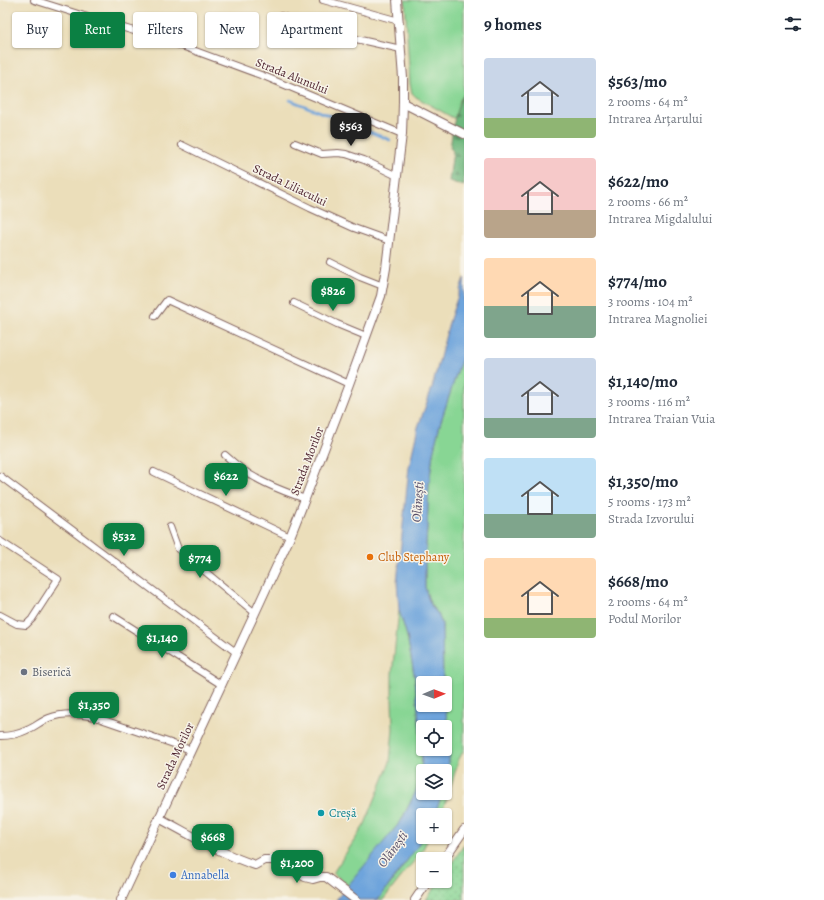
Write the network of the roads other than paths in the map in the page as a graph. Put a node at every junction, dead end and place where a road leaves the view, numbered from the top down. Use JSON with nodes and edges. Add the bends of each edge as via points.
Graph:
{"nodes":[{"id":1,"x":34,"y":0,"type":"edge"},
{"id":2,"x":323,"y":0,"type":"edge"},
{"id":3,"x":397,"y":0,"type":"edge"},
{"id":4,"x":399,"y":21,"type":"junction"},
{"id":5,"x":357,"y":39,"type":"edge"},
{"id":6,"x":400,"y":49,"type":"junction"},
{"id":7,"x":403,"y":103,"type":"junction"},
{"id":8,"x":402,"y":134,"type":"junction"},
{"id":9,"x":464,"y":134,"type":"edge"},
{"id":10,"x":295,"y":143,"type":"dead end"},
{"id":11,"x":182,"y":146,"type":"dead end"},
{"id":12,"x":397,"y":176,"type":"junction"},
{"id":13,"x":390,"y":241,"type":"junction"},
{"id":14,"x":330,"y":262,"type":"dead end"},
{"id":15,"x":383,"y":286,"type":"junction"},
{"id":16,"x":294,"y":303,"type":"dead end"},
{"id":17,"x":156,"y":316,"type":"dead end"},
{"id":18,"x":366,"y":336,"type":"junction"},
{"id":19,"x":349,"y":384,"type":"junction"},
{"id":20,"x":225,"y":455,"type":"dead end"},
{"id":21,"x":154,"y":472,"type":"dead end"},
{"id":22,"x":0,"y":476,"type":"edge"},
{"id":23,"x":305,"y":500,"type":"junction"},
{"id":24,"x":170,"y":527,"type":"dead end"},
{"id":25,"x":290,"y":537,"type":"junction"},
{"id":26,"x":0,"y":541,"type":"edge"},
{"id":27,"x":255,"y":613,"type":"junction"},
{"id":28,"x":113,"y":616,"type":"dead end"},
{"id":29,"x":0,"y":617,"type":"edge"},
{"id":30,"x":237,"y":653,"type":"junction"},
{"id":31,"x":222,"y":685,"type":"junction"},
{"id":32,"x":0,"y":736,"type":"edge"},
{"id":33,"x":191,"y":750,"type":"junction"},
{"id":34,"x":159,"y":818,"type":"junction"},
{"id":35,"x":464,"y":830,"type":"edge"},
{"id":36,"x":449,"y":852,"type":"edge"},
{"id":37,"x":423,"y":888,"type":"edge"},
{"id":38,"x":121,"y":900,"type":"edge"},
{"id":39,"x":356,"y":900,"type":"edge"},
{"id":40,"x":415,"y":900,"type":"edge"}],
"edges":[{"from":1,"to":8,"type":"street","name":"Strada Alunului","via":[[171,42],[266,77]]},
{"from":2,"to":4,"type":"street"},
{"from":3,"to":4,"type":"street","name":"Strada Morilor"},
{"from":4,"to":6,"type":"street","name":"Strada Morilor"},
{"from":5,"to":6,"type":"street"},
{"from":6,"to":7,"type":"street","name":"Strada Morilor"},
{"from":7,"to":8,"type":"street","name":"Strada Morilor"},
{"from":7,"to":9,"type":"street"},
{"from":8,"to":12,"type":"street","name":"Strada Morilor"},
{"from":10,"to":12,"type":"street","via":[[322,154],[346,154]]},
{"from":11,"to":13,"type":"street","name":"Strada Liliacului","via":[[316,211]]},
{"from":12,"to":13,"type":"street","name":"Strada Morilor"},
{"from":13,"to":15,"type":"street","name":"Strada Morilor"},
{"from":14,"to":15,"type":"street"},
{"from":15,"to":18,"type":"street","name":"Strada Morilor"},
{"from":16,"to":18,"type":"street"},
{"from":17,"to":19,"type":"street","via":[[167,300]]},
{"from":18,"to":19,"type":"street","name":"Strada Morilor"},
{"from":19,"to":23,"type":"street","name":"Strada Morilor"},
{"from":20,"to":23,"type":"street","via":[[256,479]]},
{"from":21,"to":25,"type":"street"},
{"from":22,"to":30,"type":"street"},
{"from":23,"to":25,"type":"street","name":"Strada Morilor"},
{"from":24,"to":27,"type":"street","via":[[178,549]]},
{"from":25,"to":27,"type":"street","name":"Strada Morilor"},
{"from":26,"to":29,"type":"street","via":[[58,579],[32,620],[26,625]]},
{"from":27,"to":30,"type":"street","name":"Strada Morilor"},
{"from":28,"to":31,"type":"street"},
{"from":30,"to":31,"type":"street","name":"Strada Morilor"},
{"from":31,"to":33,"type":"street","name":"Strada Morilor"},
{"from":32,"to":33,"type":"street","via":[[26,731],[58,715],[76,714],[98,718]]},
{"from":33,"to":34,"type":"street","name":"Strada Morilor"},
{"from":34,"to":38,"type":"street","name":"Strada Morilor"},
{"from":34,"to":39,"type":"street","via":[[255,865],[264,860],[275,860],[305,877],[326,878]]},
{"from":35,"to":36,"type":"street"},
{"from":37,"to":40,"type":"street"}]}
